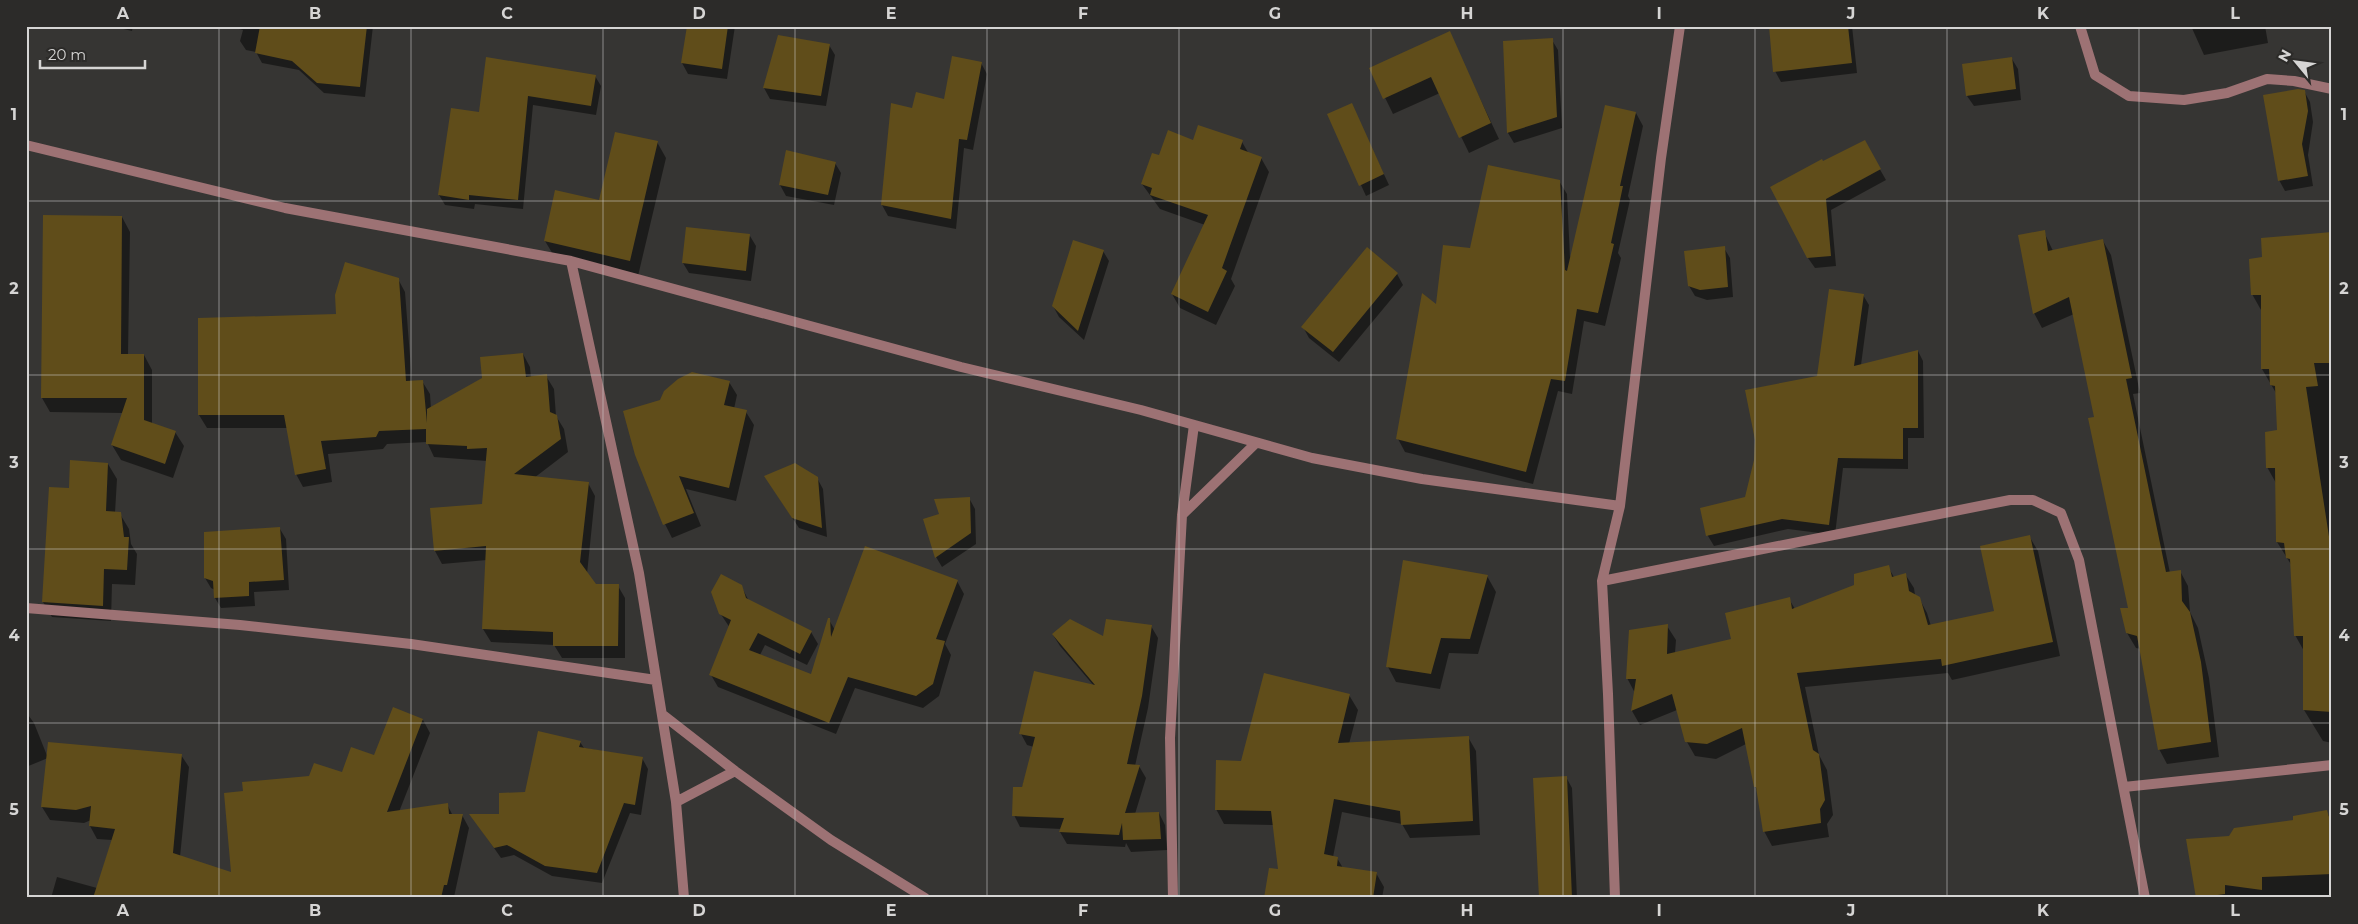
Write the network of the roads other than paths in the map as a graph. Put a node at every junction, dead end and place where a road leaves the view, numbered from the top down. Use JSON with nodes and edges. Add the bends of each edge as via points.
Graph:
{"nodes":[{"id":1,"x":1680,"y":26,"type":"edge"},
{"id":2,"x":2080,"y":26,"type":"edge"},
{"id":3,"x":2332,"y":89,"type":"edge"},
{"id":4,"x":26,"y":146,"type":"edge"},
{"id":5,"x":571,"y":261,"type":"junction"},
{"id":6,"x":1194,"y":425,"type":"junction"},
{"id":7,"x":1256,"y":443,"type":"junction"},
{"id":8,"x":1620,"y":506,"type":"junction"},
{"id":9,"x":1182,"y":515,"type":"junction"},
{"id":10,"x":1602,"y":581,"type":"junction"},
{"id":11,"x":26,"y":608,"type":"edge"},
{"id":12,"x":656,"y":680,"type":"junction"},
{"id":13,"x":663,"y":715,"type":"junction"},
{"id":14,"x":2332,"y":765,"type":"edge"},
{"id":15,"x":735,"y":771,"type":"junction"},
{"id":16,"x":2124,"y":787,"type":"junction"},
{"id":17,"x":676,"y":802,"type":"junction"},
{"id":18,"x":684,"y":898,"type":"edge"},
{"id":19,"x":925,"y":898,"type":"edge"},
{"id":20,"x":1172,"y":898,"type":"edge"},
{"id":21,"x":1615,"y":898,"type":"edge"},
{"id":22,"x":2145,"y":898,"type":"edge"}],
"edges":[{"from":1,"to":8,"type":"street"},
{"from":2,"to":3,"type":"street","via":[[2094,75],[2129,96],[2184,100],[2227,93],[2267,79]]},
{"from":4,"to":5,"type":"street","via":[[285,208]]},
{"from":5,"to":6,"type":"street","via":[[961,367]]},
{"from":5,"to":12,"type":"street","via":[[639,573]]},
{"from":6,"to":7,"type":"street"},
{"from":6,"to":9,"type":"street"},
{"from":7,"to":8,"type":"street","via":[[1312,458],[1422,479]]},
{"from":7,"to":9,"type":"street"},
{"from":8,"to":10,"type":"street"},
{"from":9,"to":20,"type":"street","via":[[1170,738]]},
{"from":10,"to":16,"type":"street","via":[[1962,509],[2010,500],[2033,500],[2061,513],[2079,560]]},
{"from":10,"to":21,"type":"street"},
{"from":11,"to":12,"type":"street","via":[[240,625],[411,644]]},
{"from":12,"to":13,"type":"street"},
{"from":13,"to":15,"type":"street"},
{"from":13,"to":17,"type":"street"},
{"from":14,"to":16,"type":"street"},
{"from":15,"to":17,"type":"street"},
{"from":15,"to":19,"type":"street","via":[[831,840]]},
{"from":16,"to":22,"type":"street"},
{"from":17,"to":18,"type":"street"}]}
